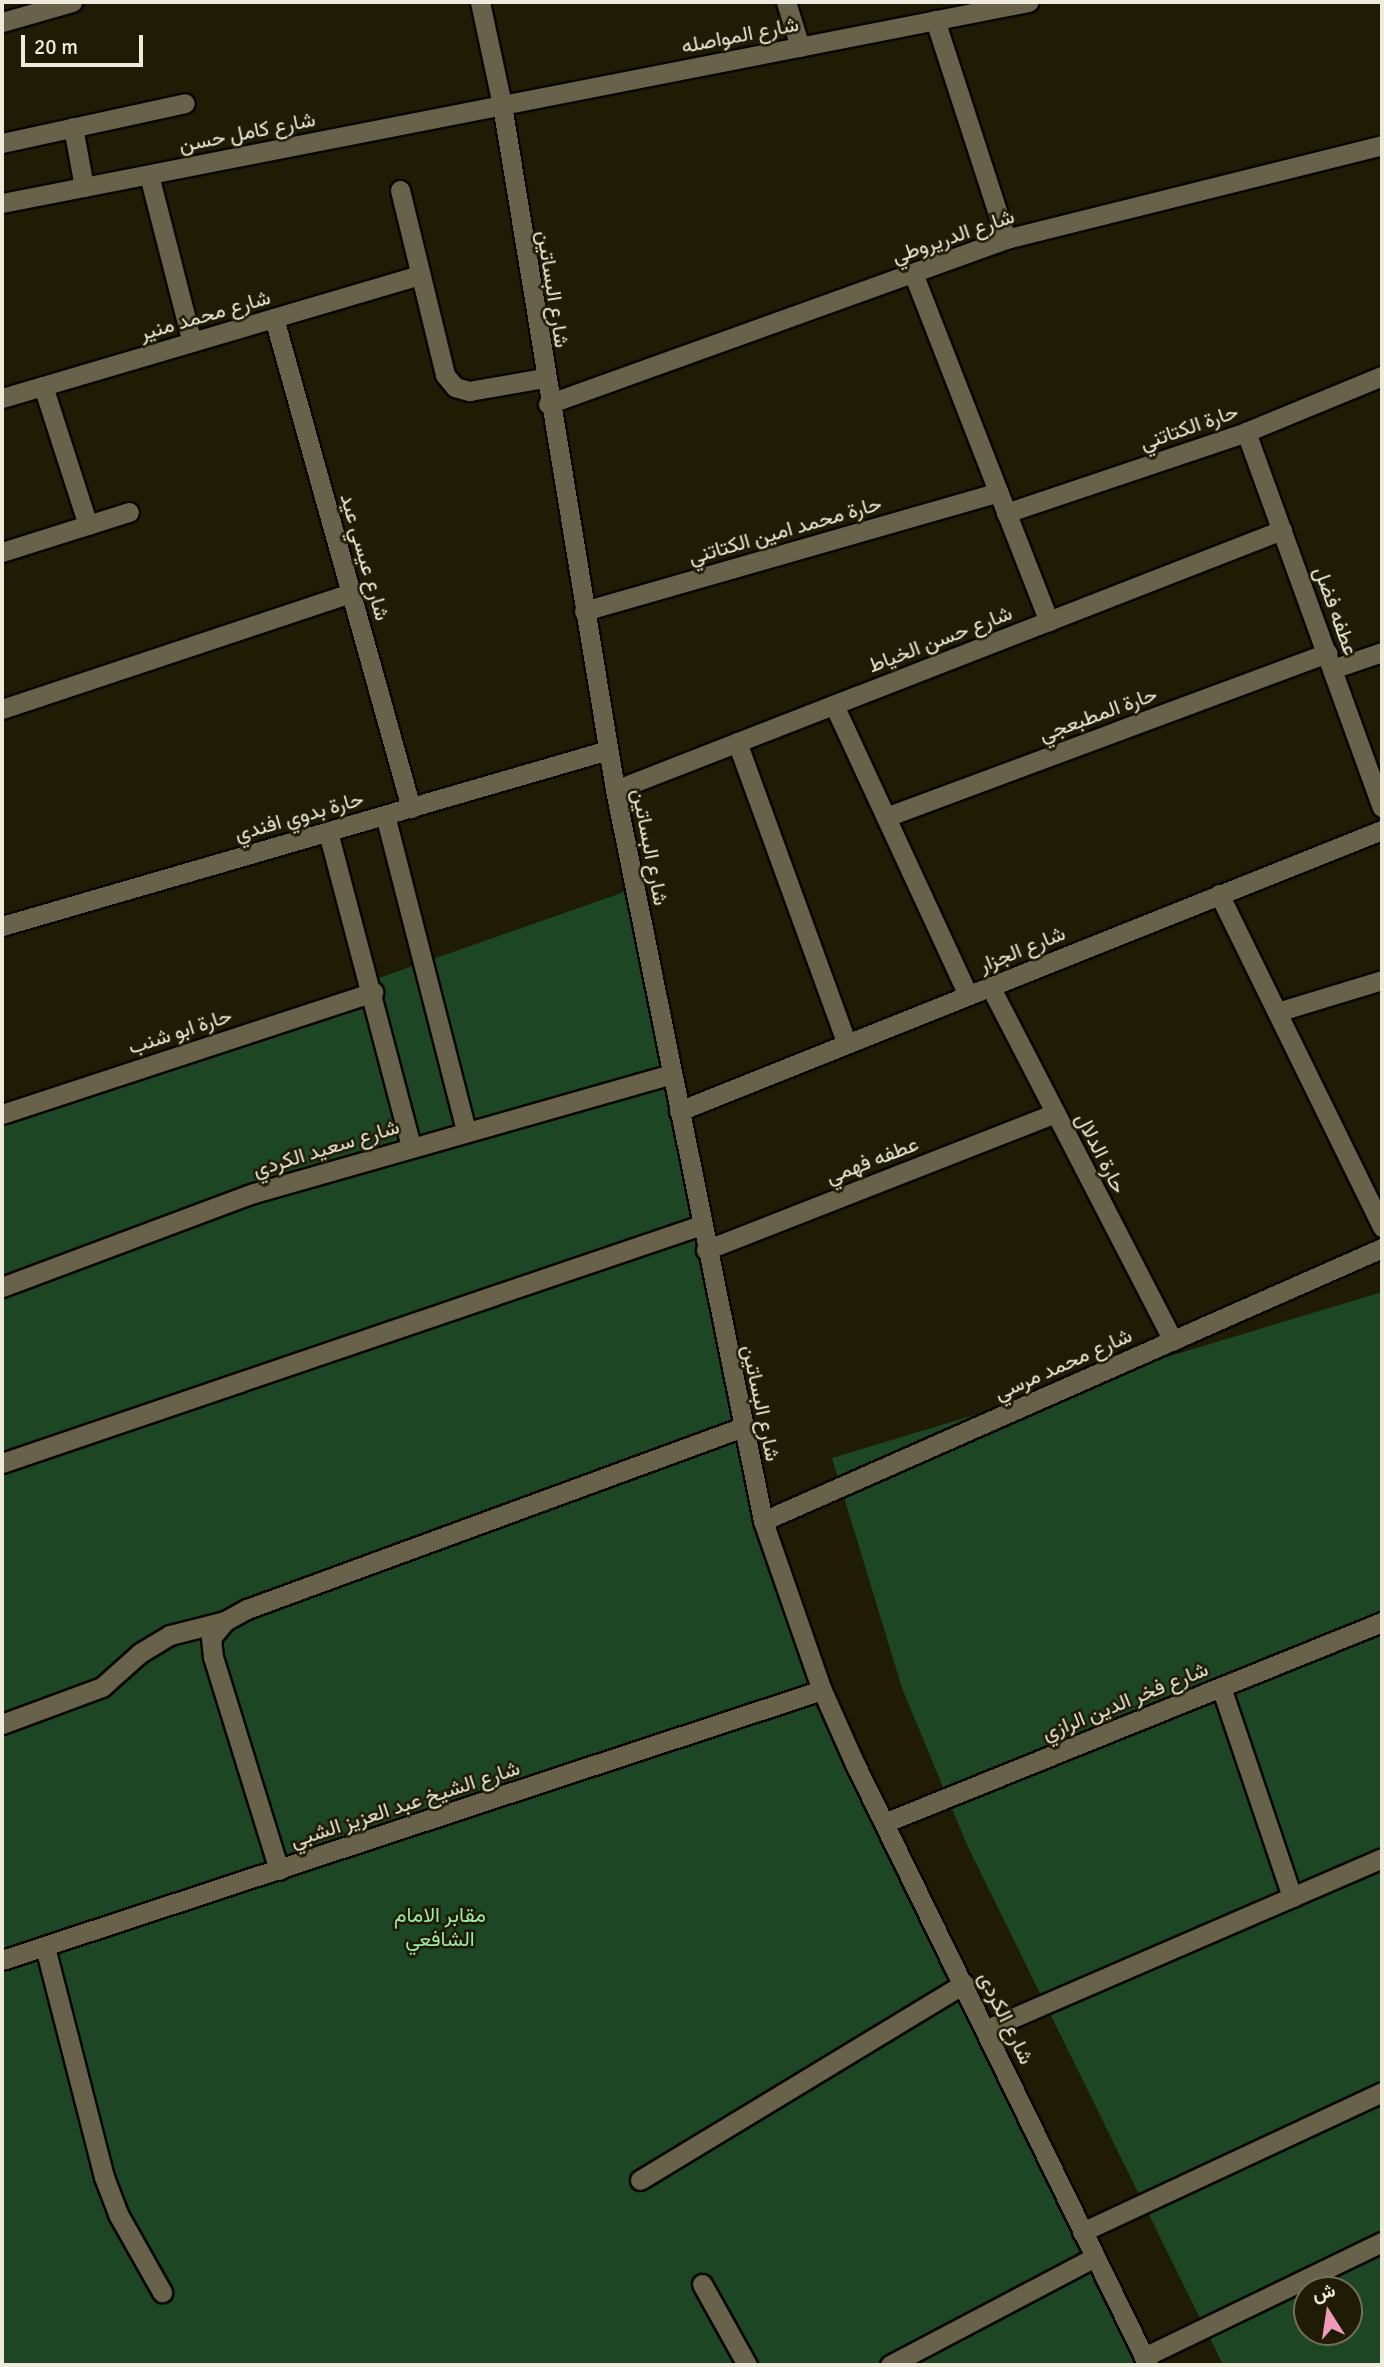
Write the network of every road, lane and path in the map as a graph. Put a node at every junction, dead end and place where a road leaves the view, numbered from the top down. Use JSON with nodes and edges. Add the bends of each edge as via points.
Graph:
{"nodes":[{"id":1,"x":72,"y":2,"type":"edge"},
{"id":2,"x":480,"y":2,"type":"edge"},
{"id":3,"x":786,"y":2,"type":"edge"},
{"id":4,"x":1028,"y":2,"type":"edge"},
{"id":5,"x":979,"y":6,"type":"edge"},
{"id":6,"x":935,"y":20,"type":"junction"},
{"id":7,"x":2,"y":22,"type":"edge"},
{"id":8,"x":800,"y":47,"type":"junction"},
{"id":9,"x":185,"y":103,"type":"dead end"},
{"id":10,"x":502,"y":105,"type":"junction"},
{"id":11,"x":73,"y":127,"type":"junction"},
{"id":12,"x":2,"y":143,"type":"edge"},
{"id":13,"x":1382,"y":145,"type":"edge"},
{"id":14,"x":149,"y":174,"type":"junction"},
{"id":15,"x":84,"y":187,"type":"junction"},
{"id":16,"x":400,"y":190,"type":"dead end"},
{"id":17,"x":2,"y":203,"type":"edge"},
{"id":18,"x":1006,"y":240,"type":"junction"},
{"id":19,"x":913,"y":272,"type":"junction"},
{"id":20,"x":420,"y":275,"type":"junction"},
{"id":21,"x":274,"y":318,"type":"junction"},
{"id":22,"x":192,"y":342,"type":"junction"},
{"id":23,"x":1382,"y":376,"type":"edge"},
{"id":24,"x":544,"y":377,"type":"junction"},
{"id":25,"x":43,"y":386,"type":"junction"},
{"id":26,"x":2,"y":398,"type":"edge"},
{"id":27,"x":548,"y":404,"type":"junction"},
{"id":28,"x":1246,"y":432,"type":"junction"},
{"id":29,"x":998,"y":492,"type":"junction"},
{"id":30,"x":130,"y":512,"type":"dead end"},
{"id":31,"x":1006,"y":513,"type":"junction"},
{"id":32,"x":89,"y":524,"type":"junction"},
{"id":33,"x":1282,"y":530,"type":"junction"},
{"id":34,"x":2,"y":552,"type":"edge"},
{"id":35,"x":351,"y":593,"type":"junction"},
{"id":36,"x":584,"y":611,"type":"junction"},
{"id":37,"x":1049,"y":621,"type":"junction"},
{"id":38,"x":1382,"y":652,"type":"edge"},
{"id":39,"x":1329,"y":661,"type":"junction"},
{"id":40,"x":834,"y":705,"type":"junction"},
{"id":41,"x":2,"y":709,"type":"edge"},
{"id":42,"x":737,"y":742,"type":"junction"},
{"id":43,"x":608,"y":750,"type":"junction"},
{"id":44,"x":615,"y":790,"type":"junction"},
{"id":45,"x":1382,"y":807,"type":"edge"},
{"id":46,"x":411,"y":808,"type":"junction"},
{"id":47,"x":385,"y":815,"type":"junction"},
{"id":48,"x":886,"y":817,"type":"junction"},
{"id":49,"x":1382,"y":830,"type":"edge"},
{"id":50,"x":328,"y":832,"type":"junction"},
{"id":51,"x":1219,"y":894,"type":"junction"},
{"id":52,"x":2,"y":926,"type":"edge"},
{"id":53,"x":1382,"y":980,"type":"edge"},
{"id":54,"x":990,"y":986,"type":"junction"},
{"id":55,"x":373,"y":992,"type":"junction"},
{"id":56,"x":968,"y":995,"type":"junction"},
{"id":57,"x":1277,"y":1012,"type":"junction"},
{"id":58,"x":847,"y":1044,"type":"junction"},
{"id":59,"x":671,"y":1074,"type":"junction"},
{"id":60,"x":679,"y":1111,"type":"junction"},
{"id":61,"x":1055,"y":1113,"type":"junction"},
{"id":62,"x":2,"y":1114,"type":"edge"},
{"id":63,"x":466,"y":1131,"type":"junction"},
{"id":64,"x":411,"y":1146,"type":"junction"},
{"id":65,"x":701,"y":1225,"type":"junction"},
{"id":66,"x":1382,"y":1227,"type":"edge"},
{"id":67,"x":1382,"y":1248,"type":"edge"},
{"id":68,"x":706,"y":1250,"type":"junction"},
{"id":69,"x":2,"y":1287,"type":"edge"},
{"id":70,"x":1172,"y":1340,"type":"junction"},
{"id":71,"x":743,"y":1427,"type":"junction"},
{"id":72,"x":2,"y":1463,"type":"edge"},
{"id":73,"x":763,"y":1521,"type":"junction"},
{"id":74,"x":225,"y":1621,"type":"junction"},
{"id":75,"x":1382,"y":1622,"type":"edge"},
{"id":76,"x":1221,"y":1687,"type":"junction"},
{"id":77,"x":822,"y":1690,"type":"junction"},
{"id":78,"x":2,"y":1724,"type":"edge"},
{"id":79,"x":884,"y":1823,"type":"junction"},
{"id":80,"x":1382,"y":1858,"type":"edge"},
{"id":81,"x":279,"y":1870,"type":"junction"},
{"id":82,"x":1292,"y":1897,"type":"junction"},
{"id":83,"x":45,"y":1947,"type":"junction"},
{"id":84,"x":2,"y":1960,"type":"edge"},
{"id":85,"x":964,"y":1984,"type":"junction"},
{"id":86,"x":987,"y":2029,"type":"junction"},
{"id":87,"x":1382,"y":2092,"type":"edge"},
{"id":88,"x":640,"y":2180,"type":"dead end"},
{"id":89,"x":1082,"y":2232,"type":"junction"},
{"id":90,"x":1382,"y":2242,"type":"edge"},
{"id":91,"x":1095,"y":2258,"type":"junction"},
{"id":92,"x":702,"y":2284,"type":"dead end"},
{"id":93,"x":162,"y":2292,"type":"dead end"},
{"id":94,"x":1146,"y":2361,"type":"edge"},
{"id":95,"x":747,"y":2365,"type":"edge"},
{"id":96,"x":890,"y":2365,"type":"edge"}],
"edges":[{"from":1,"to":7,"type":"street"},
{"from":2,"to":10,"type":"street","name":"شارع البساتين"},
{"from":3,"to":8,"type":"street"},
{"from":4,"to":5,"type":"street","name":"شارع المواصله"},
{"from":5,"to":6,"type":"street","name":"شارع المواصله"},
{"from":6,"to":8,"type":"street","name":"شارع المواصله"},
{"from":6,"to":18,"type":"street"},
{"from":8,"to":10,"type":"street","name":"شارع المواصله"},
{"from":9,"to":11,"type":"street"},
{"from":10,"to":14,"type":"street","name":"شارع كامل حسن"},
{"from":10,"to":24,"type":"street","name":"شارع البساتين"},
{"from":11,"to":12,"type":"street"},
{"from":11,"to":15,"type":"street"},
{"from":13,"to":18,"type":"street","name":"شارع الدريروطي"},
{"from":14,"to":15,"type":"street","name":"شارع كامل حسن"},
{"from":14,"to":22,"type":"street"},
{"from":15,"to":17,"type":"street","name":"شارع كامل حسن"},
{"from":16,"to":20,"type":"street"},
{"from":18,"to":19,"type":"street","name":"شارع الدريروطي"},
{"from":19,"to":27,"type":"street","name":"شارع الدريروطي"},
{"from":19,"to":29,"type":"street"},
{"from":20,"to":21,"type":"street","name":"شارع محمد منير"},
{"from":20,"to":24,"type":"street","via":[[445,376],[455,387],[486,391]]},
{"from":21,"to":22,"type":"street","name":"شارع محمد منير"},
{"from":21,"to":35,"type":"street","name":"شارع عيسي عيد"},
{"from":22,"to":25,"type":"street","name":"شارع محمد منير"},
{"from":23,"to":28,"type":"street","name":"حارة الكتاتني"},
{"from":24,"to":27,"type":"street","name":"شارع البساتين"},
{"from":25,"to":26,"type":"street","name":"شارع محمد منير"},
{"from":25,"to":32,"type":"street"},
{"from":27,"to":36,"type":"street","name":"شارع البساتين"},
{"from":28,"to":31,"type":"street","name":"حارة الكتاتني"},
{"from":28,"to":33,"type":"street","name":"عطفه فضل"},
{"from":29,"to":31,"type":"street"},
{"from":29,"to":36,"type":"street","name":"حارة محمد امين الكتاتني"},
{"from":30,"to":32,"type":"street"},
{"from":31,"to":37,"type":"street"},
{"from":32,"to":34,"type":"street"},
{"from":33,"to":37,"type":"street","name":"شارع حسن الخياط"},
{"from":33,"to":39,"type":"street","name":"عطفه فضل"},
{"from":35,"to":41,"type":"street"},
{"from":35,"to":46,"type":"street","name":"شارع عيسي عيد"},
{"from":36,"to":43,"type":"street","name":"شارع البساتين"},
{"from":37,"to":40,"type":"street","name":"شارع حسن الخياط"},
{"from":38,"to":39,"type":"street","name":"حارة المطبعجي"},
{"from":39,"to":45,"type":"street","name":"عطفه فضل"},
{"from":39,"to":48,"type":"street","name":"حارة المطبعجي"},
{"from":40,"to":42,"type":"street","name":"شارع حسن الخياط"},
{"from":40,"to":48,"type":"street"},
{"from":42,"to":44,"type":"street","name":"شارع حسن الخياط"},
{"from":42,"to":58,"type":"street"},
{"from":43,"to":44,"type":"street","name":"شارع البساتين"},
{"from":43,"to":46,"type":"street","name":"حارة بدوي افندي"},
{"from":44,"to":59,"type":"street","name":"شارع البساتين"},
{"from":46,"to":47,"type":"street","name":"حارة بدوي افندي"},
{"from":47,"to":50,"type":"street","name":"حارة بدوي افندي"},
{"from":47,"to":63,"type":"street"},
{"from":48,"to":56,"type":"street"},
{"from":49,"to":51,"type":"street","name":"شارع الجزار"},
{"from":50,"to":52,"type":"street","name":"حارة بدوي افندي"},
{"from":50,"to":55,"type":"street"},
{"from":51,"to":54,"type":"street","name":"شارع الجزار"},
{"from":51,"to":57,"type":"street"},
{"from":53,"to":57,"type":"street"},
{"from":54,"to":56,"type":"street","name":"شارع الجزار"},
{"from":54,"to":61,"type":"street","name":"حارة الدلال"},
{"from":55,"to":62,"type":"street","name":"حارة ابو شنب"},
{"from":55,"to":64,"type":"street"},
{"from":56,"to":58,"type":"street","name":"شارع الجزار"},
{"from":57,"to":66,"type":"street"},
{"from":58,"to":60,"type":"street","name":"شارع الجزار"},
{"from":59,"to":60,"type":"street","name":"شارع البساتين"},
{"from":59,"to":63,"type":"street","name":"شارع سعيد الكردي"},
{"from":60,"to":65,"type":"street","name":"شارع البساتين"},
{"from":61,"to":68,"type":"street","name":"عطفه فهمي"},
{"from":61,"to":70,"type":"street","name":"حارة الدلال"},
{"from":63,"to":64,"type":"street","name":"شارع سعيد الكردي"},
{"from":64,"to":69,"type":"street","name":"شارع سعيد الكردي","via":[[254,1193]]},
{"from":65,"to":68,"type":"street","name":"شارع البساتين"},
{"from":65,"to":72,"type":"street"},
{"from":67,"to":70,"type":"street","name":"شارع محمد مرسي"},
{"from":68,"to":71,"type":"street","name":"شارع البساتين"},
{"from":70,"to":73,"type":"street","name":"شارع محمد مرسي"},
{"from":71,"to":73,"type":"street","name":"شارع البساتين"},
{"from":71,"to":74,"type":"street","via":[[247,1609]]},
{"from":73,"to":77,"type":"street","name":"شارع البساتين"},
{"from":74,"to":78,"type":"street","via":[[170,1635],[140,1653],[102,1687]]},
{"from":74,"to":81,"type":"street","via":[[211,1637],[213,1657]]},
{"from":75,"to":76,"type":"street","name":"شارع فخر الدين الرازي"},
{"from":76,"to":79,"type":"street","name":"شارع فخر الدين الرازي"},
{"from":76,"to":82,"type":"street"},
{"from":77,"to":79,"type":"street","name":"شارع الكردى"},
{"from":77,"to":81,"type":"street","name":"شارع الشيخ عبد العزيز الشبي"},
{"from":79,"to":85,"type":"street","name":"شارع الكردى"},
{"from":80,"to":82,"type":"street"},
{"from":81,"to":83,"type":"street","name":"شارع الشيخ عبد العزيز الشبي"},
{"from":82,"to":86,"type":"street"},
{"from":83,"to":84,"type":"street","name":"شارع الشيخ عبد العزيز الشبي"},
{"from":83,"to":93,"type":"street","via":[[104,2177],[118,2214]]},
{"from":85,"to":86,"type":"street","name":"شارع الكردى"},
{"from":85,"to":88,"type":"street"},
{"from":86,"to":89,"type":"street","name":"شارع الكردى"},
{"from":87,"to":89,"type":"street"},
{"from":89,"to":91,"type":"street","name":"شارع الكردى"},
{"from":90,"to":94,"type":"street"},
{"from":91,"to":94,"type":"street","name":"شارع الكردى"},
{"from":91,"to":96,"type":"street"},
{"from":92,"to":95,"type":"street"}]}
